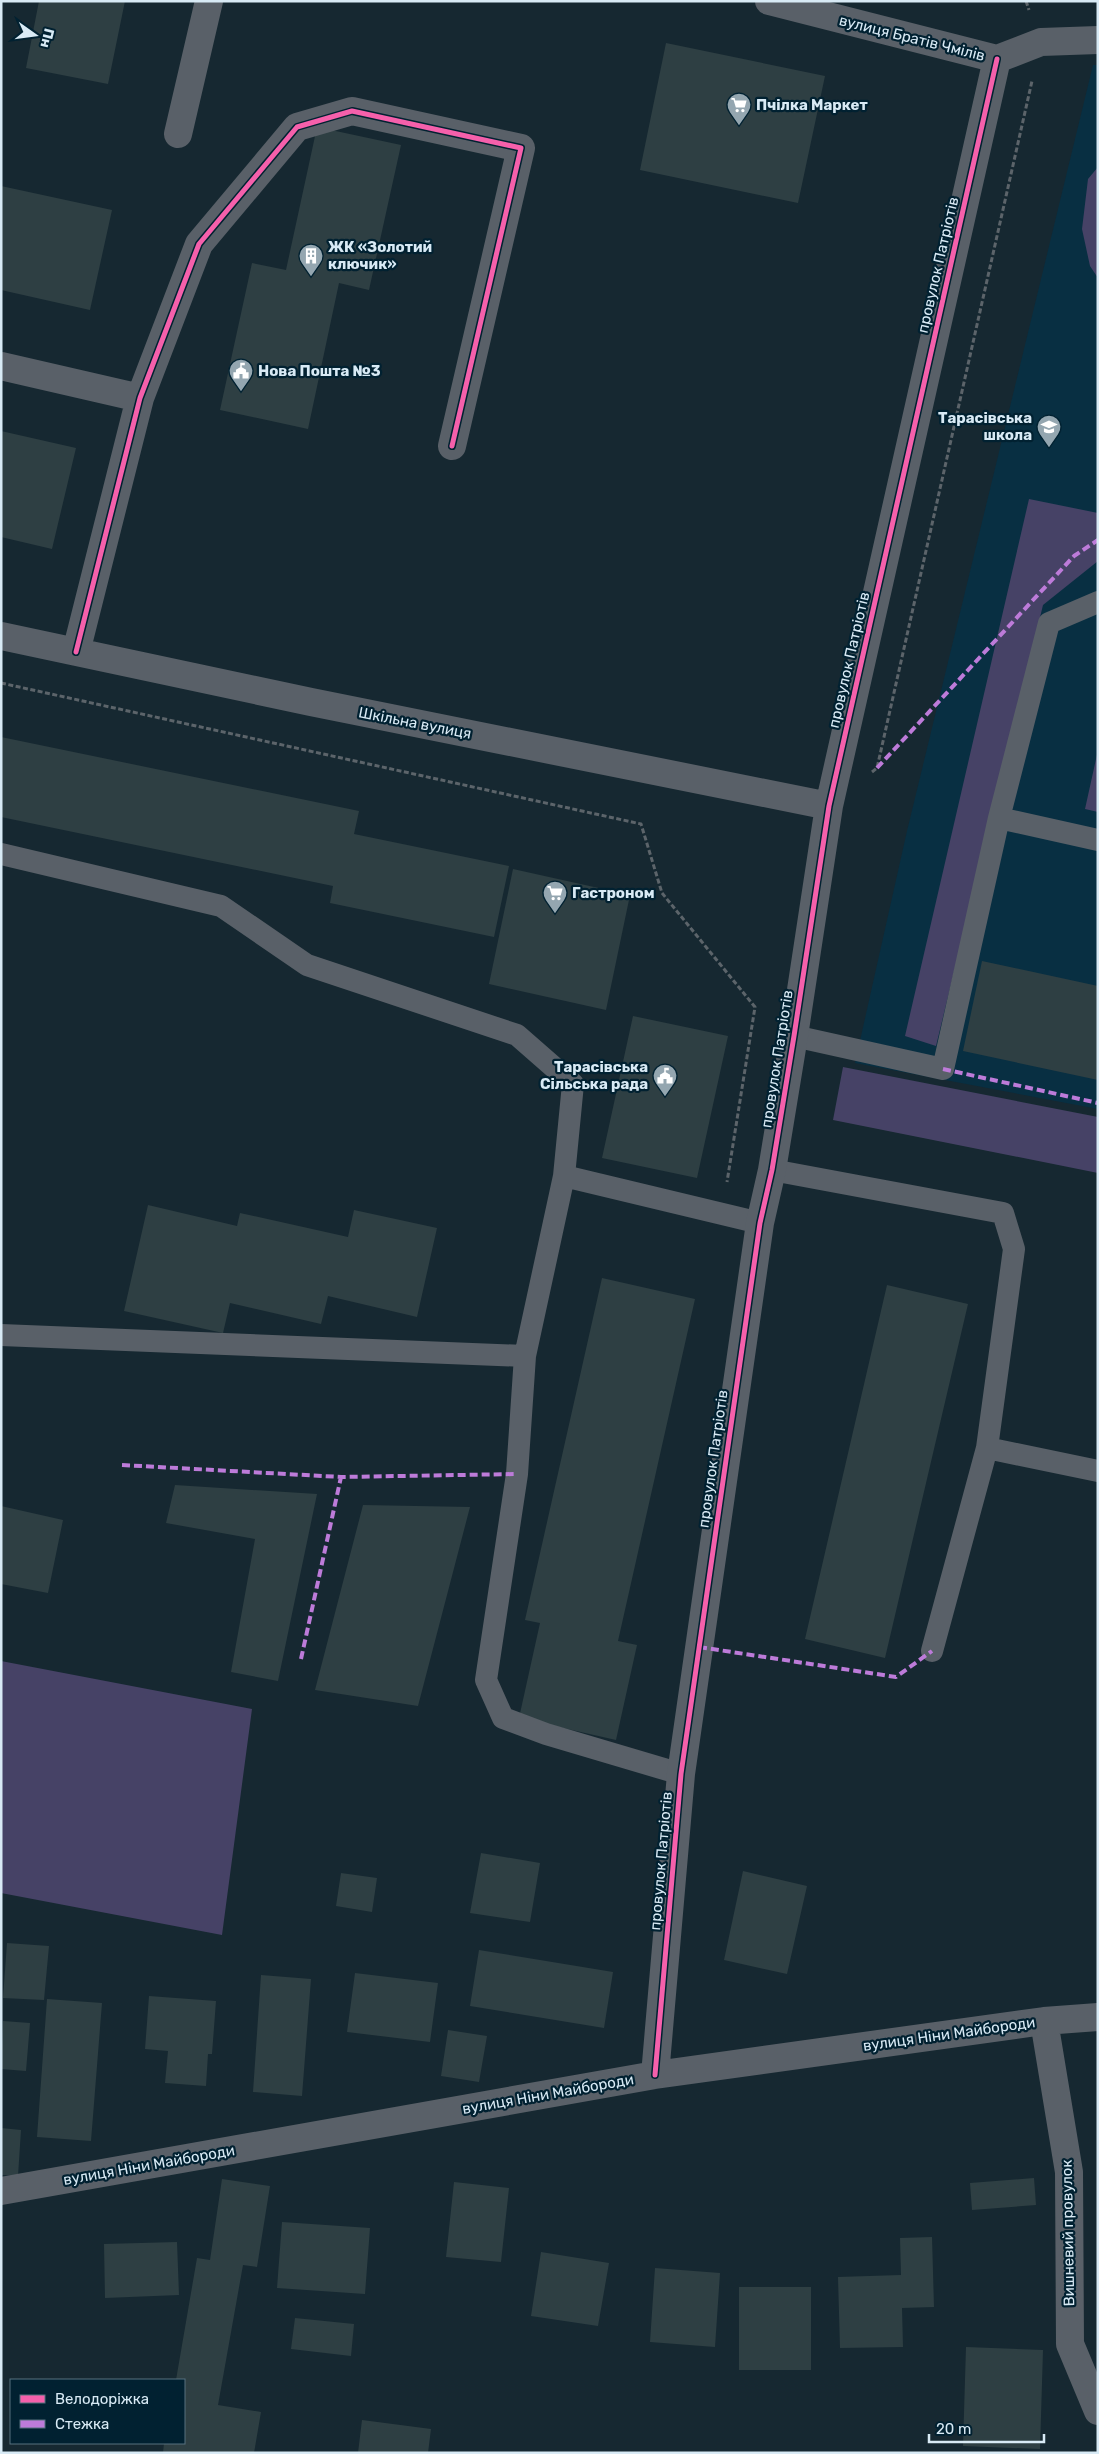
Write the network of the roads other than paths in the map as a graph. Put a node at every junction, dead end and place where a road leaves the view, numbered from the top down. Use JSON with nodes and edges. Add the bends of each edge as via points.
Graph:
{"nodes":[{"id":1,"x":209,"y":1,"type":"edge"},
{"id":2,"x":769,"y":1,"type":"edge"},
{"id":3,"x":1098,"y":40,"type":"edge"},
{"id":4,"x":997,"y":59,"type":"junction"},
{"id":5,"x":178,"y":134,"type":"dead end"},
{"id":6,"x":1,"y":366,"type":"edge"},
{"id":7,"x":140,"y":398,"type":"junction"},
{"id":8,"x":452,"y":446,"type":"dead end"},
{"id":9,"x":1098,"y":602,"type":"edge"},
{"id":10,"x":1,"y":636,"type":"edge"},
{"id":11,"x":76,"y":652,"type":"junction"},
{"id":12,"x":829,"y":806,"type":"junction"},
{"id":13,"x":999,"y":818,"type":"junction"},
{"id":14,"x":1098,"y":840,"type":"edge"},
{"id":15,"x":1,"y":854,"type":"edge"},
{"id":16,"x":794,"y":1036,"type":"junction"},
{"id":17,"x":772,"y":1170,"type":"junction"},
{"id":18,"x":564,"y":1176,"type":"junction"},
{"id":19,"x":760,"y":1223,"type":"junction"},
{"id":20,"x":1,"y":1335,"type":"edge"},
{"id":21,"x":525,"y":1356,"type":"junction"},
{"id":22,"x":987,"y":1448,"type":"junction"},
{"id":23,"x":1098,"y":1471,"type":"edge"},
{"id":24,"x":932,"y":1651,"type":"dead end"},
{"id":25,"x":681,"y":1774,"type":"junction"},
{"id":26,"x":1098,"y":2017,"type":"edge"},
{"id":27,"x":1044,"y":2021,"type":"junction"},
{"id":28,"x":655,"y":2075,"type":"junction"},
{"id":29,"x":1,"y":2191,"type":"edge"},
{"id":30,"x":1098,"y":2411,"type":"edge"}],
"edges":[{"from":1,"to":5,"type":"street"},
{"from":2,"to":4,"type":"street","name":"вулиця Братів Чмілів"},
{"from":3,"to":4,"type":"street","via":[[1041,42]]},
{"from":4,"to":12,"type":"street","name":"провулок Патріотів"},
{"from":6,"to":7,"type":"street"},
{"from":7,"to":8,"type":"street","via":[[199,244],[297,127],[352,111],[521,148]]},
{"from":7,"to":11,"type":"street"},
{"from":9,"to":13,"type":"lane","via":[[1049,623]]},
{"from":10,"to":11,"type":"street","name":"Шкільна вулиця"},
{"from":11,"to":12,"type":"street","name":"Шкільна вулиця"},
{"from":12,"to":16,"type":"street","name":"провулок Патріотів"},
{"from":13,"to":14,"type":"lane"},
{"from":13,"to":16,"type":"lane","via":[[942,1068]]},
{"from":15,"to":18,"type":"lane","via":[[221,906],[307,965],[517,1035],[574,1084]]},
{"from":16,"to":17,"type":"street","name":"провулок Патріотів"},
{"from":17,"to":19,"type":"street","name":"провулок Патріотів"},
{"from":17,"to":22,"type":"lane","via":[[1003,1212],[1014,1249]]},
{"from":18,"to":19,"type":"lane"},
{"from":18,"to":21,"type":"lane"},
{"from":19,"to":25,"type":"street","name":"провулок Патріотів"},
{"from":20,"to":21,"type":"lane"},
{"from":21,"to":25,"type":"lane","via":[[517,1474],[486,1680],[503,1718]]},
{"from":22,"to":23,"type":"lane"},
{"from":22,"to":24,"type":"lane"},
{"from":25,"to":28,"type":"street","name":"провулок Патріотів"},
{"from":26,"to":27,"type":"street","name":"вулиця Ніни Майбороди"},
{"from":27,"to":28,"type":"street","name":"вулиця Ніни Майбороди"},
{"from":27,"to":30,"type":"street","name":"Вишневий провулок","via":[[1069,2172],[1070,2344]]},
{"from":28,"to":29,"type":"street","name":"вулиця Ніни Майбороди"}]}
